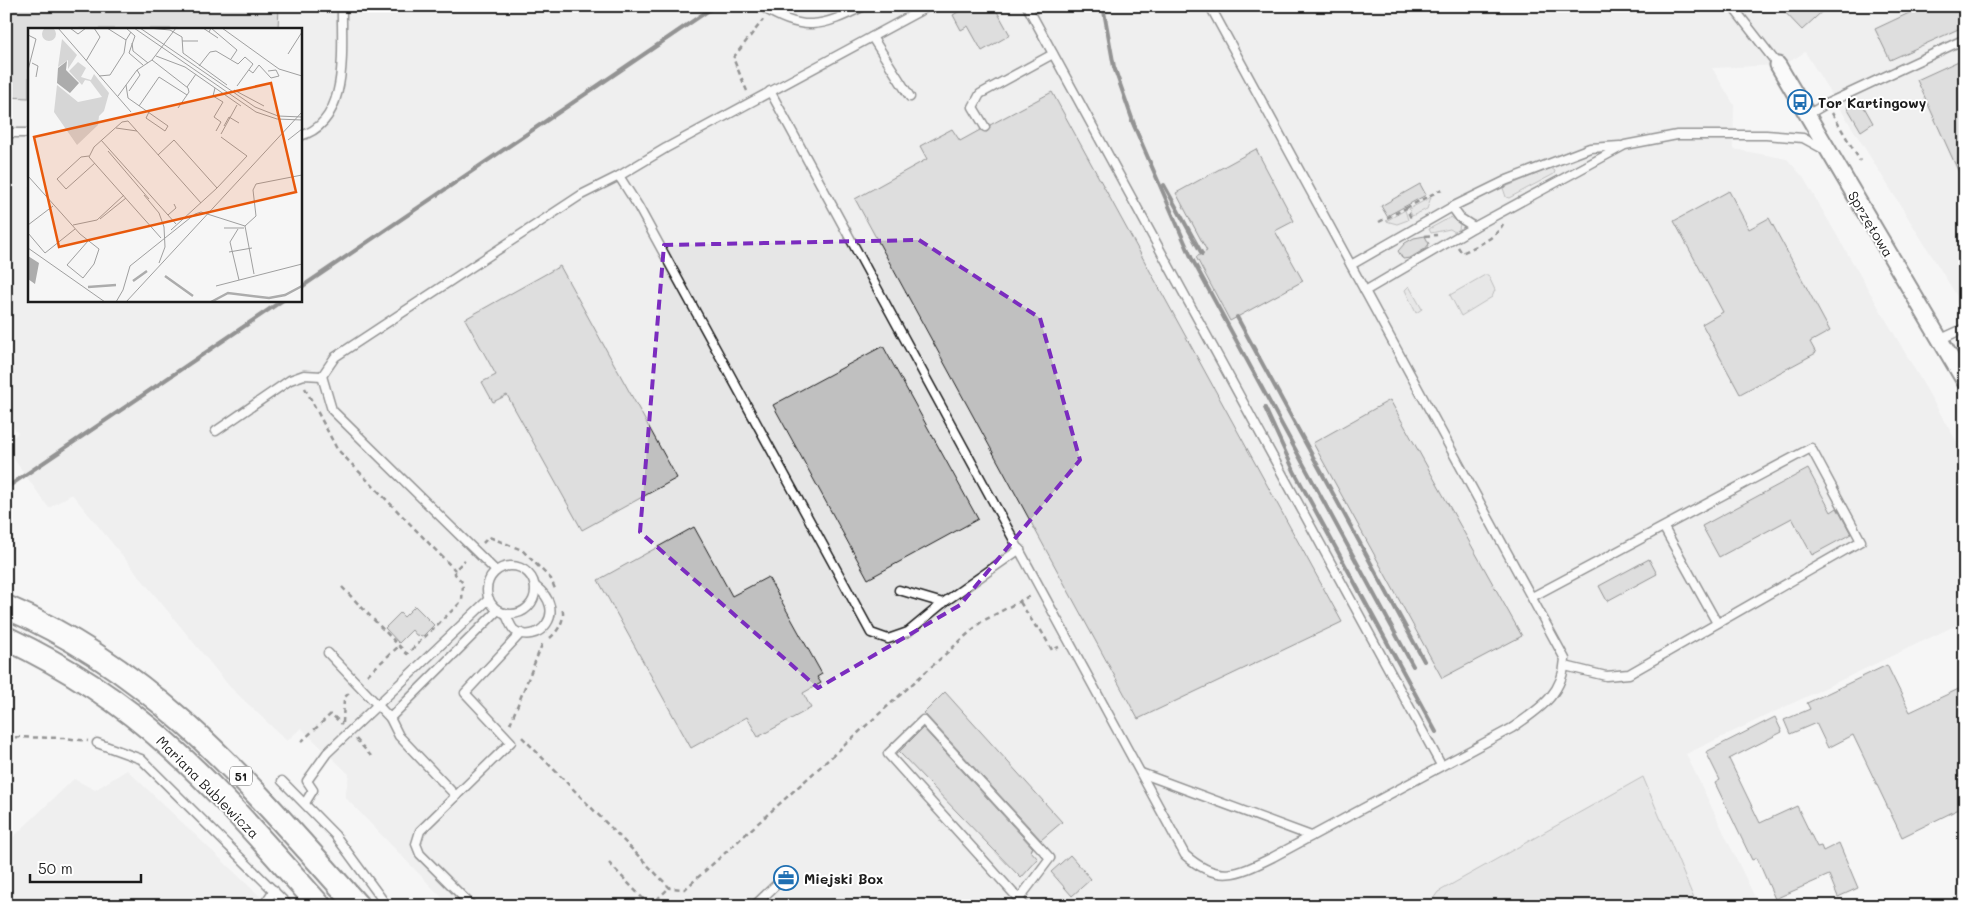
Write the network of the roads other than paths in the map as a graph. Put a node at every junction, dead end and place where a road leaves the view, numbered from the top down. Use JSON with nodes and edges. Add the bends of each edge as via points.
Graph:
{"nodes":[{"id":1,"x":342,"y":6,"type":"edge"},
{"id":2,"x":761,"y":6,"type":"edge"},
{"id":3,"x":864,"y":6,"type":"edge"},
{"id":4,"x":929,"y":6,"type":"edge"},
{"id":5,"x":1027,"y":6,"type":"edge"},
{"id":6,"x":1210,"y":6,"type":"edge"},
{"id":7,"x":1732,"y":6,"type":"edge"},
{"id":8,"x":872,"y":37,"type":"junction"},
{"id":9,"x":1965,"y":39,"type":"edge"},
{"id":10,"x":1053,"y":54,"type":"junction"},
{"id":11,"x":1778,"y":65,"type":"joint"},
{"id":12,"x":770,"y":91,"type":"junction"},
{"id":13,"x":910,"y":97,"type":"dead end"},
{"id":14,"x":1807,"y":115,"type":"junction"},
{"id":15,"x":985,"y":128,"type":"dead end"},
{"id":16,"x":6,"y":133,"type":"edge"},
{"id":17,"x":28,"y":133,"type":"edge"},
{"id":18,"x":301,"y":135,"type":"edge"},
{"id":19,"x":1624,"y":145,"type":"junction"},
{"id":20,"x":1828,"y":151,"type":"junction"},
{"id":21,"x":619,"y":176,"type":"junction"},
{"id":22,"x":1452,"y":207,"type":"junction"},
{"id":23,"x":1474,"y":227,"type":"junction"},
{"id":24,"x":1350,"y":265,"type":"junction"},
{"id":25,"x":1365,"y":291,"type":"junction"},
{"id":26,"x":1965,"y":328,"type":"edge"},
{"id":27,"x":1941,"y":339,"type":"junction"},
{"id":28,"x":322,"y":376,"type":"junction"},
{"id":29,"x":1965,"y":382,"type":"edge"},
{"id":30,"x":216,"y":431,"type":"dead end"},
{"id":31,"x":1664,"y":528,"type":"junction"},
{"id":32,"x":1020,"y":548,"type":"junction"},
{"id":33,"x":496,"y":571,"type":"junction"},
{"id":34,"x":535,"y":586,"type":"junction"},
{"id":35,"x":899,"y":590,"type":"dead end"},
{"id":36,"x":1532,"y":597,"type":"junction"},
{"id":37,"x":489,"y":599,"type":"junction"},
{"id":38,"x":943,"y":603,"type":"junction"},
{"id":39,"x":6,"y":607,"type":"edge"},
{"id":40,"x":502,"y":612,"type":"junction"},
{"id":41,"x":1717,"y":623,"type":"junction"},
{"id":42,"x":521,"y":633,"type":"junction"},
{"id":43,"x":6,"y":638,"type":"edge"},
{"id":44,"x":328,"y":653,"type":"dead end"},
{"id":45,"x":1565,"y":666,"type":"junction"},
{"id":46,"x":377,"y":704,"type":"junction"},
{"id":47,"x":390,"y":718,"type":"junction"},
{"id":48,"x":97,"y":743,"type":"road end"},
{"id":49,"x":1441,"y":765,"type":"junction"},
{"id":50,"x":1141,"y":773,"type":"junction"},
{"id":51,"x":282,"y":781,"type":"dead end"},
{"id":52,"x":456,"y":796,"type":"junction"},
{"id":53,"x":305,"y":803,"type":"junction"},
{"id":54,"x":1311,"y":836,"type":"junction"},
{"id":55,"x":778,"y":883,"type":"dead end"},
{"id":56,"x":274,"y":890,"type":"junction"},
{"id":57,"x":1019,"y":899,"type":"junction"},
{"id":58,"x":263,"y":906,"type":"edge"},
{"id":59,"x":289,"y":906,"type":"edge"},
{"id":60,"x":320,"y":906,"type":"edge"},
{"id":61,"x":358,"y":906,"type":"edge"},
{"id":62,"x":387,"y":906,"type":"edge"},
{"id":63,"x":472,"y":906,"type":"edge"},
{"id":64,"x":754,"y":906,"type":"edge"},
{"id":65,"x":1025,"y":906,"type":"edge"}],
"edges":[{"from":1,"to":18,"type":"lane","via":[[337,98],[330,113]]},
{"from":2,"to":3,"type":"lane","via":[[787,22],[806,26],[823,24]]},
{"from":4,"to":8,"type":"lane"},
{"from":5,"to":10,"type":"lane"},
{"from":6,"to":24,"type":"lane"},
{"from":7,"to":11,"type":"lane"},
{"from":8,"to":12,"type":"lane"},
{"from":8,"to":13,"type":"lane"},
{"from":9,"to":14,"type":"lane"},
{"from":10,"to":15,"type":"lane","via":[[980,94],[973,107]]},
{"from":10,"to":49,"type":"lane"},
{"from":11,"to":14,"type":"street","name":"Sprzętowa"},
{"from":12,"to":21,"type":"lane"},
{"from":12,"to":32,"type":"lane"},
{"from":14,"to":20,"type":"street","name":"Sprzętowa"},
{"from":16,"to":17,"type":"lane"},
{"from":19,"to":20,"type":"lane","via":[[1677,135],[1766,134],[1803,138]]},
{"from":19,"to":22,"type":"lane","via":[[1590,148],[1507,180]]},
{"from":19,"to":23,"type":"lane"},
{"from":20,"to":27,"type":"street","name":"Sprzętowa"},
{"from":21,"to":28,"type":"lane","via":[[581,196],[335,357]]},
{"from":21,"to":38,"type":"lane","via":[[871,633],[888,639],[908,632]]},
{"from":22,"to":23,"type":"lane","via":[[1460,218]]},
{"from":22,"to":24,"type":"lane"},
{"from":23,"to":25,"type":"lane"},
{"from":24,"to":25,"type":"lane"},
{"from":25,"to":36,"type":"lane"},
{"from":26,"to":27,"type":"lane"},
{"from":27,"to":29,"type":"street","name":"Sprzętowa"},
{"from":28,"to":30,"type":"lane","via":[[304,375],[290,380]]},
{"from":28,"to":33,"type":"lane","via":[[332,410]]},
{"from":31,"to":36,"type":"lane"},
{"from":31,"to":41,"type":"lane"},
{"from":31,"to":41,"type":"lane","via":[[1810,448],[1862,541]]},
{"from":32,"to":38,"type":"lane"},
{"from":32,"to":50,"type":"lane"},
{"from":33,"to":34,"type":"lane","via":[[503,567],[520,567],[527,571]]},
{"from":33,"to":37,"type":"lane","via":[[488,584]]},
{"from":34,"to":40,"type":"lane","via":[[535,594],[527,608],[513,614]]},
{"from":34,"to":42,"type":"lane","via":[[548,597],[551,613],[544,627],[537,632]]},
{"from":35,"to":38,"type":"lane"},
{"from":36,"to":45,"type":"lane","via":[[1565,659]]},
{"from":37,"to":40,"type":"lane"},
{"from":37,"to":46,"type":"lane"},
{"from":39,"to":61,"type":"main road","name":"Mariana Bublewicza","number":"51","via":[[88,649],[170,708],[248,784]]},
{"from":40,"to":42,"type":"lane","via":[[514,630]]},
{"from":40,"to":47,"type":"lane"},
{"from":41,"to":45,"type":"lane","via":[[1629,674],[1606,676]]},
{"from":42,"to":52,"type":"lane","via":[[465,693],[511,742]]},
{"from":43,"to":60,"type":"main road","name":"Mariana Bublewicza","number":"51","via":[[85,681],[157,735],[205,780]]},
{"from":44,"to":46,"type":"lane"},
{"from":45,"to":49,"type":"lane","via":[[1557,690],[1541,708],[1512,728]]},
{"from":46,"to":47,"type":"lane"},
{"from":46,"to":53,"type":"lane","via":[[318,764],[306,781],[313,790]]},
{"from":47,"to":52,"type":"lane","via":[[399,736]]},
{"from":48,"to":56,"type":"lane","via":[[141,759]]},
{"from":49,"to":54,"type":"lane"},
{"from":50,"to":54,"type":"lane"},
{"from":50,"to":54,"type":"lane","via":[[1185,855],[1197,866],[1211,872],[1228,875],[1244,872]]},
{"from":51,"to":53,"type":"lane"},
{"from":52,"to":63,"type":"lane","via":[[420,831],[416,844],[420,854]]},
{"from":53,"to":62,"type":"lane","via":[[335,835]]},
{"from":55,"to":64,"type":"lane"},
{"from":56,"to":58,"type":"lane"},
{"from":56,"to":59,"type":"lane"},
{"from":57,"to":57,"type":"lane","via":[[1050,858],[923,720],[888,754]]},
{"from":57,"to":65,"type":"lane"}]}
